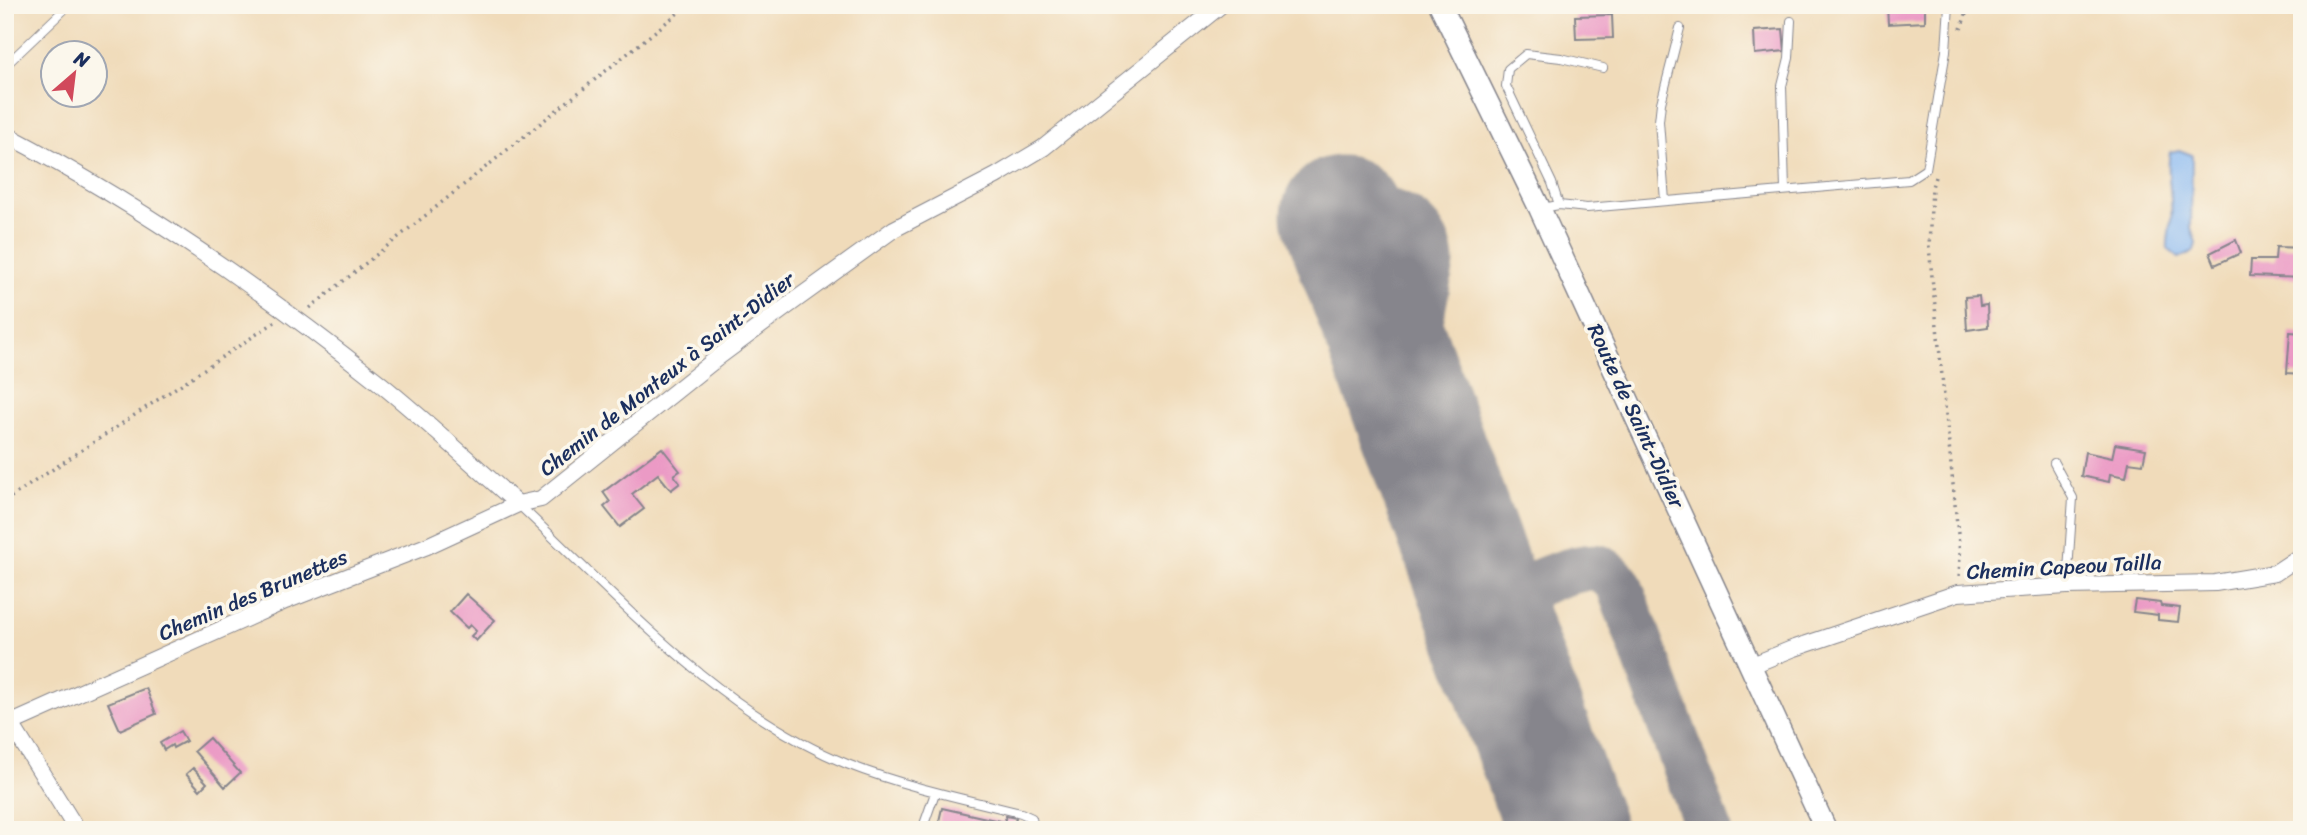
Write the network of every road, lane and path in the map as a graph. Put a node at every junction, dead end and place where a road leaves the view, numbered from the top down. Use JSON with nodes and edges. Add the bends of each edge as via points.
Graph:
{"nodes":[{"id":1,"x":69,"y":5,"type":"edge"},
{"id":2,"x":688,"y":5,"type":"edge"},
{"id":3,"x":1221,"y":5,"type":"edge"},
{"id":4,"x":1440,"y":5,"type":"edge"},
{"id":5,"x":1949,"y":5,"type":"edge"},
{"id":6,"x":1969,"y":5,"type":"edge"},
{"id":7,"x":1791,"y":21,"type":"dead end"},
{"id":8,"x":1680,"y":28,"type":"dead end"},
{"id":9,"x":1957,"y":40,"type":"dead end"},
{"id":10,"x":5,"y":65,"type":"edge"},
{"id":11,"x":1603,"y":68,"type":"dead end"},
{"id":12,"x":5,"y":134,"type":"edge"},
{"id":13,"x":1935,"y":175,"type":"dead end"},
{"id":14,"x":1785,"y":190,"type":"junction"},
{"id":15,"x":1665,"y":201,"type":"junction"},
{"id":16,"x":1549,"y":207,"type":"junction"},
{"id":17,"x":295,"y":319,"type":"junction"},
{"id":18,"x":2054,"y":463,"type":"dead end"},
{"id":19,"x":5,"y":501,"type":"edge"},
{"id":20,"x":518,"y":504,"type":"junction"},
{"id":21,"x":2302,"y":555,"type":"edge"},
{"id":22,"x":2067,"y":586,"type":"junction"},
{"id":23,"x":1958,"y":593,"type":"junction"},
{"id":24,"x":1750,"y":666,"type":"junction"},
{"id":25,"x":7,"y":721,"type":"edge"},
{"id":26,"x":935,"y":793,"type":"junction"},
{"id":27,"x":77,"y":830,"type":"edge"},
{"id":28,"x":922,"y":830,"type":"edge"},
{"id":29,"x":1034,"y":830,"type":"edge"},
{"id":30,"x":1826,"y":830,"type":"edge"}],
"edges":[{"from":1,"to":10,"type":"lane"},
{"from":2,"to":17,"type":"path"},
{"from":3,"to":20,"type":"street","name":"Chemin de Monteux à Saint-Didier","via":[[1043,149],[894,229],[721,355],[541,499]]},
{"from":4,"to":16,"type":"main road","name":"Route de Saint-Didier"},
{"from":5,"to":14,"type":"lane","via":[[1926,169],[1909,180]]},
{"from":6,"to":9,"type":"path"},
{"from":7,"to":14,"type":"lane","via":[[1782,86]]},
{"from":8,"to":15,"type":"lane","via":[[1658,121]]},
{"from":11,"to":16,"type":"lane","via":[[1526,54],[1508,69],[1506,86],[1552,183]]},
{"from":12,"to":17,"type":"street","via":[[66,166],[178,237]]},
{"from":13,"to":23,"type":"path","via":[[1928,247],[1960,554]]},
{"from":14,"to":15,"type":"lane"},
{"from":15,"to":16,"type":"lane"},
{"from":16,"to":24,"type":"main road","name":"Route de Saint-Didier"},
{"from":17,"to":19,"type":"path","via":[[275,322]]},
{"from":17,"to":20,"type":"street","via":[[379,382]]},
{"from":18,"to":22,"type":"lane","via":[[2073,498]]},
{"from":20,"to":25,"type":"street","name":"Chemin des Brunettes"},
{"from":20,"to":26,"type":"lane","via":[[650,629],[743,707],[846,764]]},
{"from":21,"to":22,"type":"street","name":"Chemin Capeou Tailla","via":[[2275,573],[2215,583]]},
{"from":22,"to":23,"type":"street","name":"Chemin Capeou Tailla"},
{"from":23,"to":24,"type":"street","name":"Chemin Capeou Tailla"},
{"from":24,"to":30,"type":"main road","name":"Route de Saint-Didier"},
{"from":25,"to":27,"type":"street"},
{"from":26,"to":28,"type":"lane"},
{"from":26,"to":29,"type":"lane","via":[[1021,813],[1032,818]]}]}
